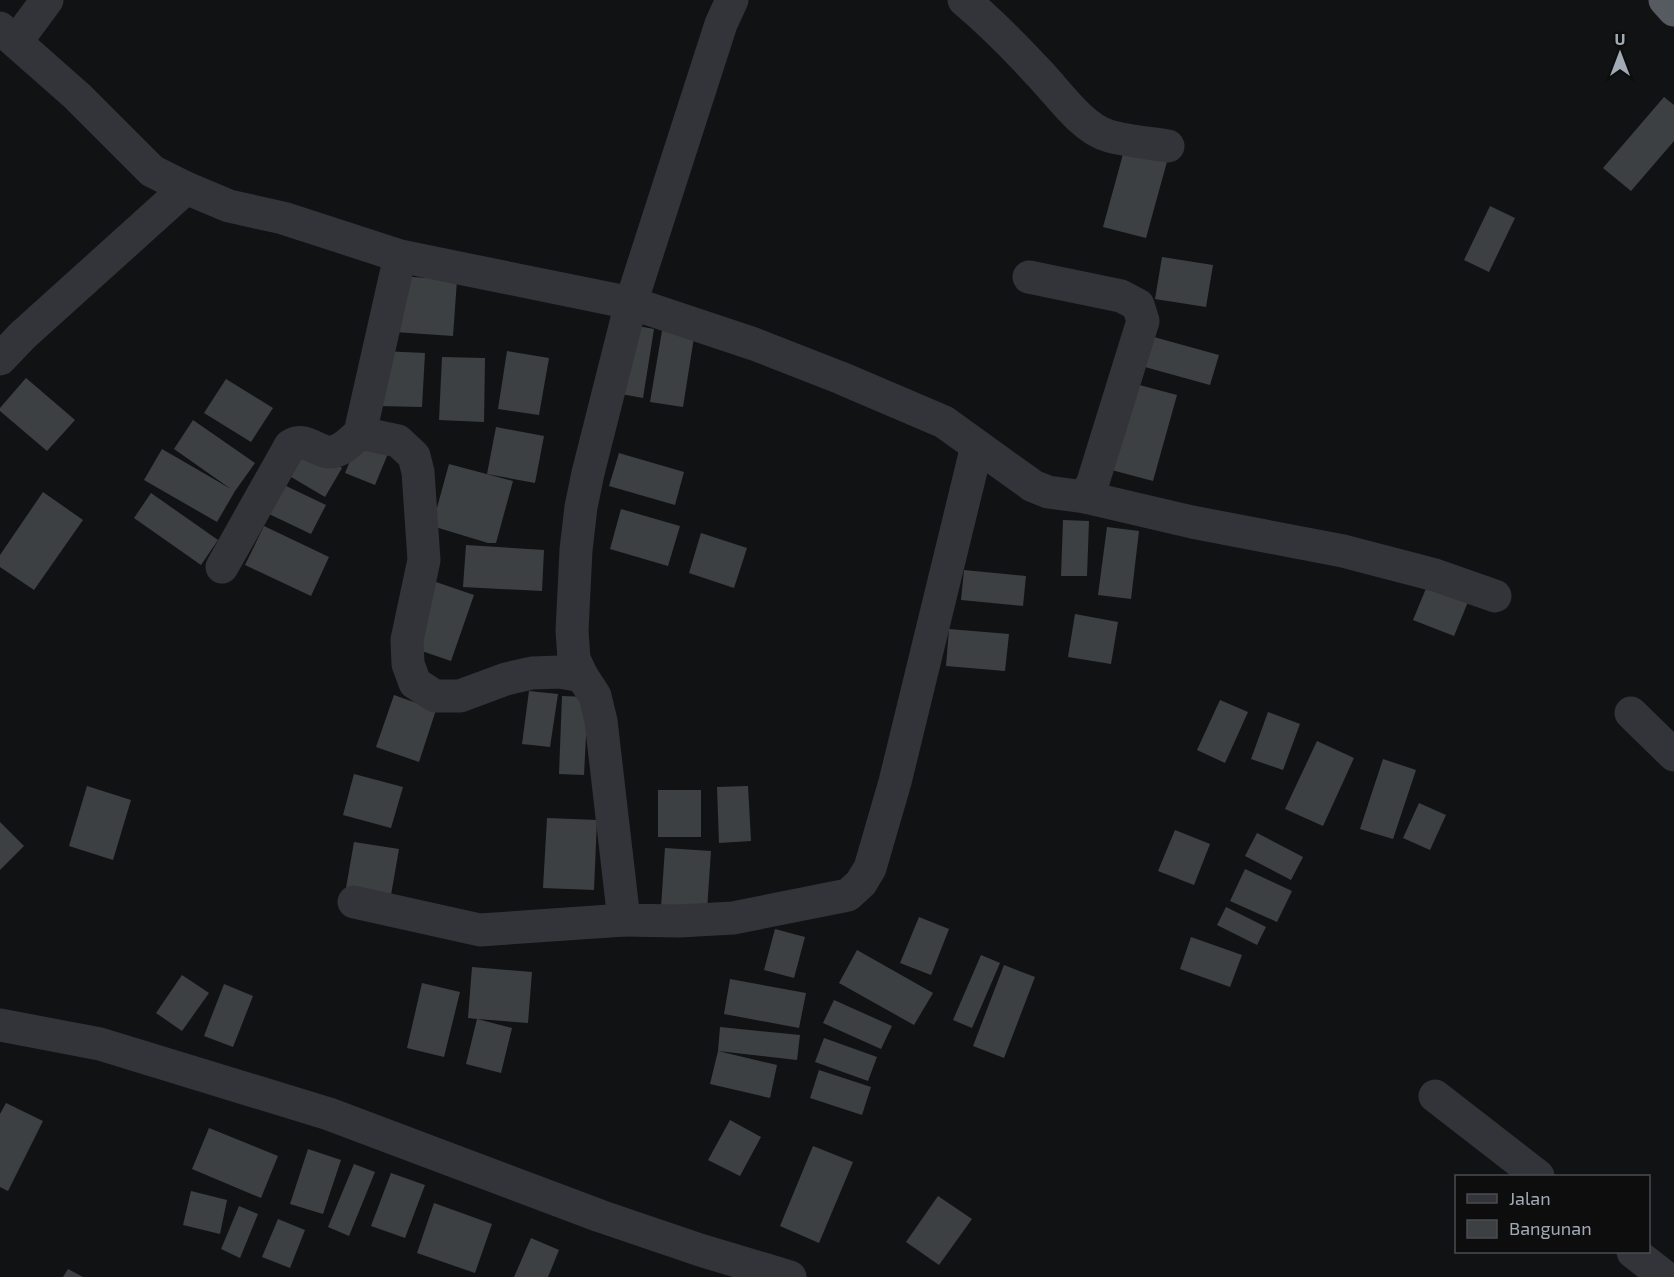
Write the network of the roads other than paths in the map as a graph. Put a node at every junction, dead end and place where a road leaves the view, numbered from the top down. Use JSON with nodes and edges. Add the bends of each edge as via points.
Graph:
{"nodes":[{"id":1,"x":47,"y":0,"type":"edge"},
{"id":2,"x":732,"y":0,"type":"edge"},
{"id":3,"x":964,"y":0,"type":"edge"},
{"id":4,"x":1665,"y":0,"type":"edge"},
{"id":5,"x":1674,"y":10,"type":"edge"},
{"id":6,"x":8,"y":35,"type":"edge"},
{"id":7,"x":1168,"y":146,"type":"dead end"},
{"id":8,"x":186,"y":188,"type":"junction"},
{"id":9,"x":400,"y":256,"type":"junction"},
{"id":10,"x":1029,"y":277,"type":"dead end"},
{"id":11,"x":631,"y":303,"type":"junction"},
{"id":12,"x":0,"y":360,"type":"edge"},
{"id":13,"x":360,"y":433,"type":"junction"},
{"id":14,"x":977,"y":446,"type":"junction"},
{"id":15,"x":1085,"y":497,"type":"junction"},
{"id":16,"x":222,"y":567,"type":"dead end"},
{"id":17,"x":1495,"y":596,"type":"dead end"},
{"id":18,"x":582,"y":676,"type":"junction"},
{"id":19,"x":1631,"y":713,"type":"dead end"},
{"id":20,"x":1674,"y":754,"type":"edge"},
{"id":21,"x":354,"y":902,"type":"dead end"},
{"id":22,"x":624,"y":920,"type":"junction"},
{"id":23,"x":0,"y":1025,"type":"edge"},
{"id":24,"x":1435,"y":1096,"type":"dead end"},
{"id":25,"x":1537,"y":1175,"type":"edge"},
{"id":26,"x":1635,"y":1253,"type":"edge"},
{"id":27,"x":790,"y":1277,"type":"edge"},
{"id":28,"x":1665,"y":1277,"type":"edge"}],
"edges":[{"from":1,"to":6,"type":"street"},
{"from":2,"to":11,"type":"street"},
{"from":3,"to":7,"type":"street","via":[[1091,126],[1108,136]]},
{"from":4,"to":5,"type":"highway"},
{"from":6,"to":8,"type":"street","via":[[77,96],[152,171]]},
{"from":8,"to":9,"type":"street","via":[[229,206],[283,218]]},
{"from":8,"to":12,"type":"street"},
{"from":9,"to":11,"type":"street"},
{"from":9,"to":13,"type":"street"},
{"from":10,"to":15,"type":"street","via":[[1121,296],[1138,305],[1143,321]]},
{"from":11,"to":14,"type":"street","via":[[841,378],[944,422]]},
{"from":11,"to":18,"type":"street","via":[[581,507],[572,631],[574,659]]},
{"from":13,"to":16,"type":"street","via":[[332,452],[301,442],[290,446]]},
{"from":13,"to":18,"type":"street","via":[[398,441],[414,456],[418,472],[424,560],[407,640],[408,664],[415,683],[435,696],[460,696],[532,673]]},
{"from":14,"to":15,"type":"street","via":[[1033,486]]},
{"from":14,"to":22,"type":"street","via":[[895,782],[870,868],[861,883],[848,895],[733,918]]},
{"from":15,"to":17,"type":"street","via":[[1343,551],[1435,575]]},
{"from":18,"to":22,"type":"street","via":[[595,696],[601,721]]},
{"from":19,"to":20,"type":"street"},
{"from":21,"to":22,"type":"street","via":[[480,930]]},
{"from":23,"to":27,"type":"street","via":[[100,1044],[329,1114],[600,1216]]},
{"from":24,"to":25,"type":"street"},
{"from":26,"to":28,"type":"street"}]}
